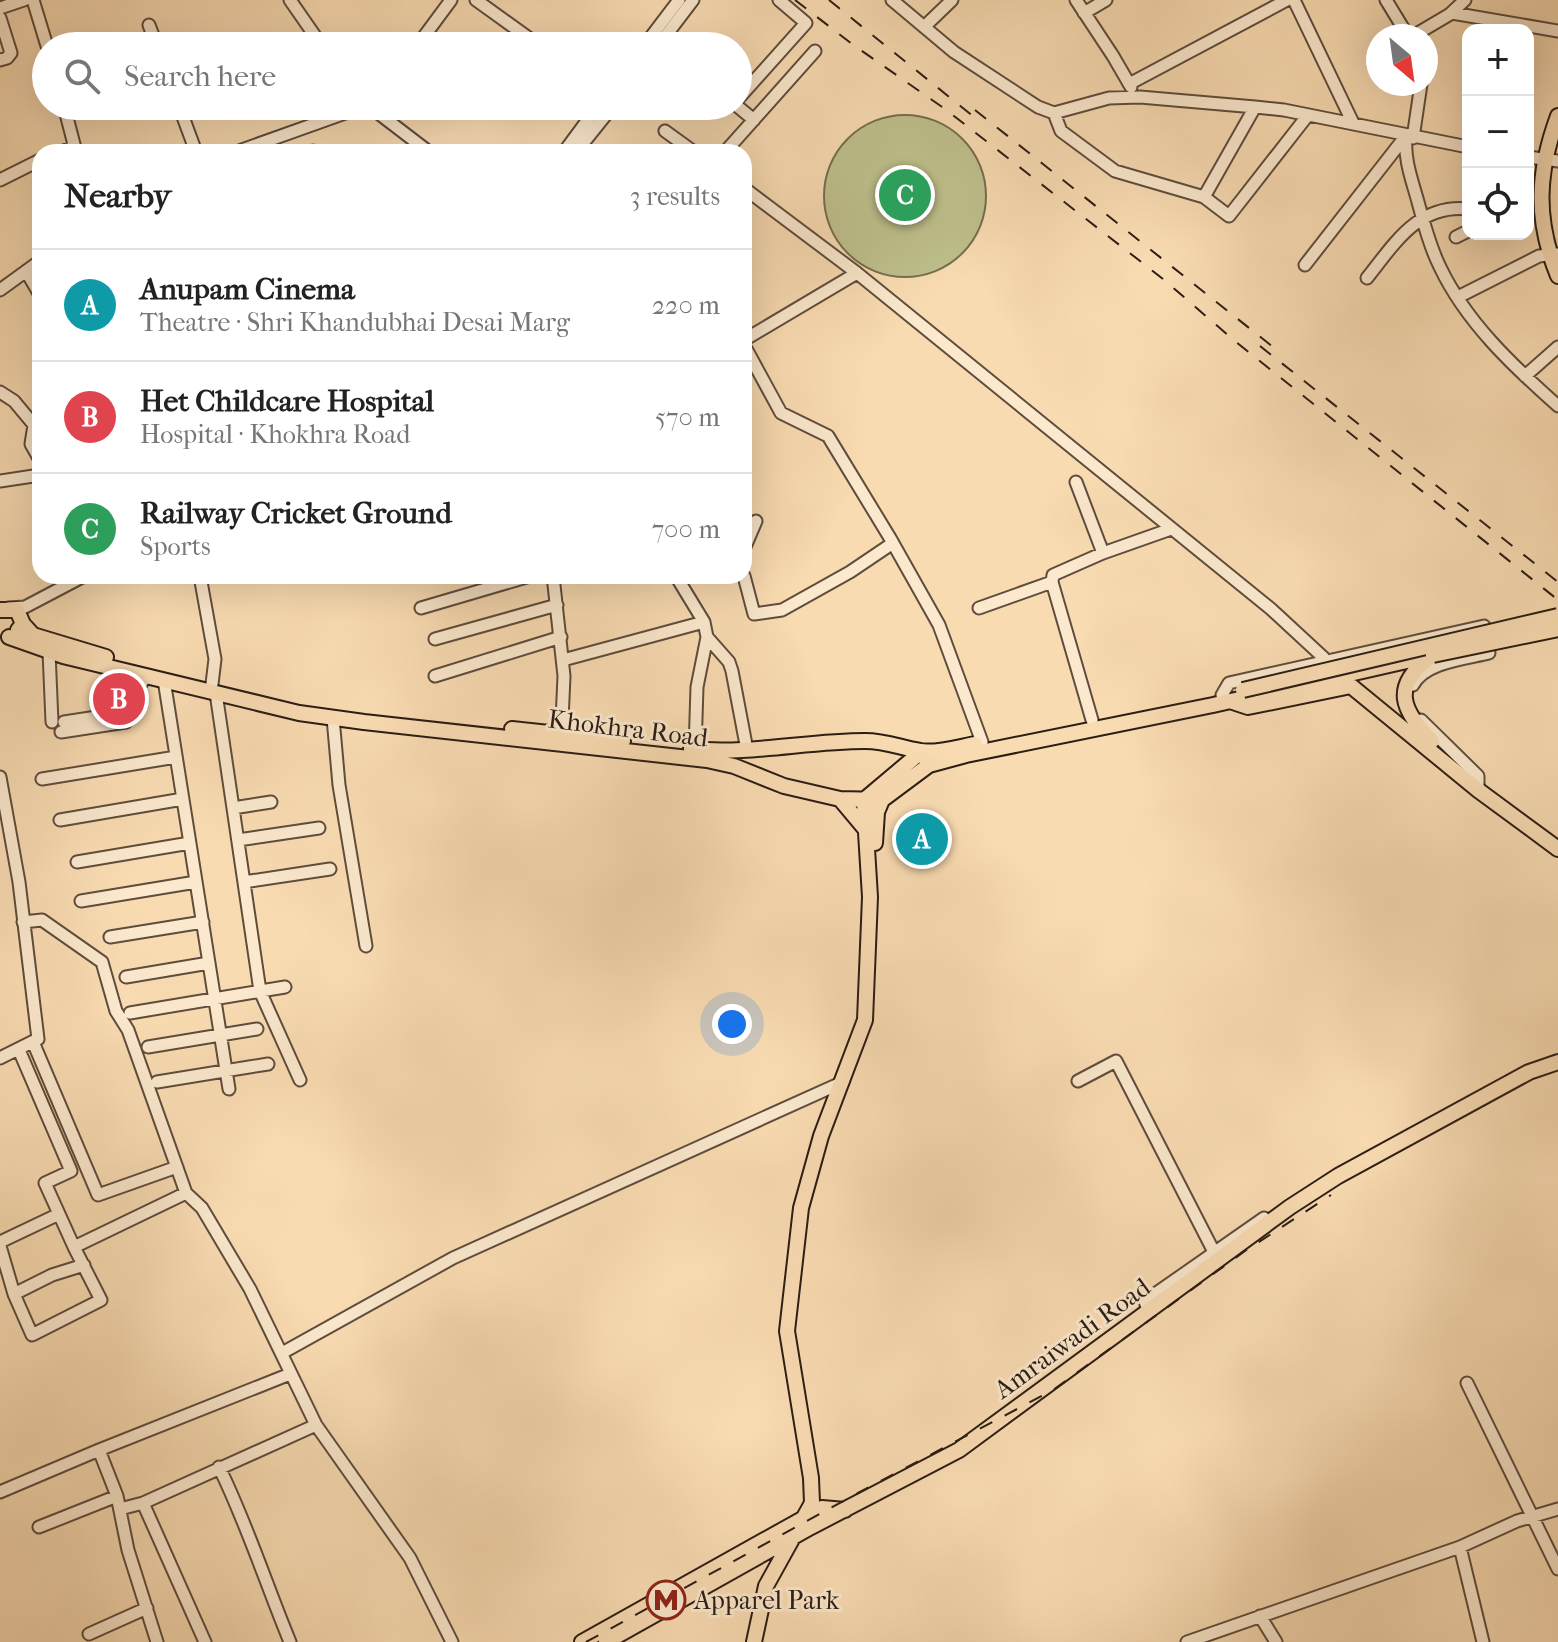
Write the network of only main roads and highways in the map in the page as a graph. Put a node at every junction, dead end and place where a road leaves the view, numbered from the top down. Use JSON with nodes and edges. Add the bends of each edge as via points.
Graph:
{"nodes":[{"id":1,"x":1558,"y":116,"type":"edge"},
{"id":2,"x":1558,"y":140,"type":"edge"},
{"id":3,"x":1552,"y":160,"type":"edge"},
{"id":4,"x":1556,"y":255,"type":"edge"},
{"id":5,"x":1558,"y":276,"type":"edge"},
{"id":6,"x":4,"y":609,"type":"edge"},
{"id":7,"x":1558,"y":616,"type":"edge"},
{"id":8,"x":23,"y":621,"type":"junction"},
{"id":9,"x":1558,"y":629,"type":"edge"},
{"id":10,"x":4,"y":637,"type":"edge"},
{"id":11,"x":1433,"y":655,"type":"junction"},
{"id":12,"x":214,"y":688,"type":"junction"},
{"id":13,"x":1244,"y":694,"type":"junction"},
{"id":14,"x":1222,"y":698,"type":"junction"},
{"id":15,"x":561,"y":739,"type":"junction"},
{"id":16,"x":738,"y":756,"type":"junction"},
{"id":17,"x":925,"y":758,"type":"junction"},
{"id":18,"x":1478,"y":790,"type":"junction"},
{"id":19,"x":840,"y":799,"type":"junction"},
{"id":20,"x":864,"y":800,"type":"junction"},
{"id":21,"x":882,"y":800,"type":"junction"},
{"id":22,"x":866,"y":831,"type":"junction"},
{"id":23,"x":1558,"y":849,"type":"edge"},
{"id":24,"x":1558,"y":1062,"type":"edge"},
{"id":25,"x":845,"y":1083,"type":"junction"},
{"id":26,"x":813,"y":1469,"type":"junction"},
{"id":27,"x":822,"y":1508,"type":"junction"},
{"id":28,"x":845,"y":1510,"type":"junction"},
{"id":29,"x":809,"y":1522,"type":"junction"},
{"id":30,"x":795,"y":1537,"type":"junction"},
{"id":31,"x":582,"y":1642,"type":"edge"},
{"id":32,"x":606,"y":1642,"type":"edge"},
{"id":33,"x":754,"y":1642,"type":"edge"},
{"id":34,"x":761,"y":1642,"type":"edge"}],
"edges":[{"from":1,"to":3,"type":"main road"},
{"from":2,"to":3,"type":"main road"},
{"from":3,"to":4,"type":"main road","via":[[1548,221]]},
{"from":4,"to":5,"type":"main road"},
{"from":6,"to":8,"type":"main road","name":"Khokhra Road","via":[[17,610]]},
{"from":7,"to":13,"type":"main road","bridge":true},
{"from":8,"to":10,"type":"main road"},
{"from":8,"to":12,"type":"main road","name":"Khokhra Road","via":[[33,635]]},
{"from":9,"to":11,"type":"main road","bridge":true},
{"from":10,"to":12,"type":"main road","name":"Khokhra Road","via":[[146,676]]},
{"from":11,"to":13,"type":"main road"},
{"from":11,"to":18,"type":"main road","via":[[1407,682],[1406,709]]},
{"from":12,"to":15,"type":"main road","name":"Khokhra Road","via":[[339,711]]},
{"from":12,"to":15,"type":"main road","name":"Khokhra Road","via":[[333,718]]},
{"from":13,"to":14,"type":"main road","name":"Khokhra Road"},
{"from":14,"to":17,"type":"main road","name":"Khokhra Road","via":[[982,742]]},
{"from":14,"to":17,"type":"main road","name":"Khokhra Road","via":[[966,755]]},
{"from":14,"to":18,"type":"main road","via":[[1248,707],[1351,686]]},
{"from":15,"to":16,"type":"main road","name":"Khokhra Road"},
{"from":15,"to":16,"type":"main road","name":"Khokhra Road","via":[[707,760]]},
{"from":16,"to":17,"type":"main road","name":"Khokhra Road","via":[[802,743],[868,741],[898,744]]},
{"from":16,"to":19,"type":"main road","name":"Khokhra Road","via":[[784,786]]},
{"from":17,"to":20,"type":"main road"},
{"from":17,"to":21,"type":"main road","name":"Khokhra Road"},
{"from":18,"to":23,"type":"main road"},
{"from":19,"to":20,"type":"main road","name":"Khokhra Road"},
{"from":19,"to":22,"type":"main road"},
{"from":20,"to":21,"type":"main road","name":"Khokhra Road"},
{"from":20,"to":22,"type":"main road"},
{"from":21,"to":25,"type":"main road","via":[[875,830],[871,1021]]},
{"from":22,"to":25,"type":"main road","via":[[870,897],[865,1020]]},
{"from":24,"to":28,"type":"main road","name":"Amraiwadi Road","via":[[1529,1072],[1315,1191],[959,1450]]},
{"from":25,"to":26,"type":"main road","via":[[821,1136],[801,1208],[787,1331]]},
{"from":26,"to":27,"type":"main road"},
{"from":26,"to":29,"type":"main road"},
{"from":27,"to":28,"type":"main road"},
{"from":27,"to":29,"type":"main road"},
{"from":28,"to":29,"type":"main road","name":"Amraiwadi Road"},
{"from":29,"to":30,"type":"main road"},
{"from":29,"to":31,"type":"main road"},
{"from":29,"to":34,"type":"main road","via":[[772,1588]]},
{"from":30,"to":32,"type":"main road"},
{"from":30,"to":33,"type":"main road","via":[[766,1586]]}]}
